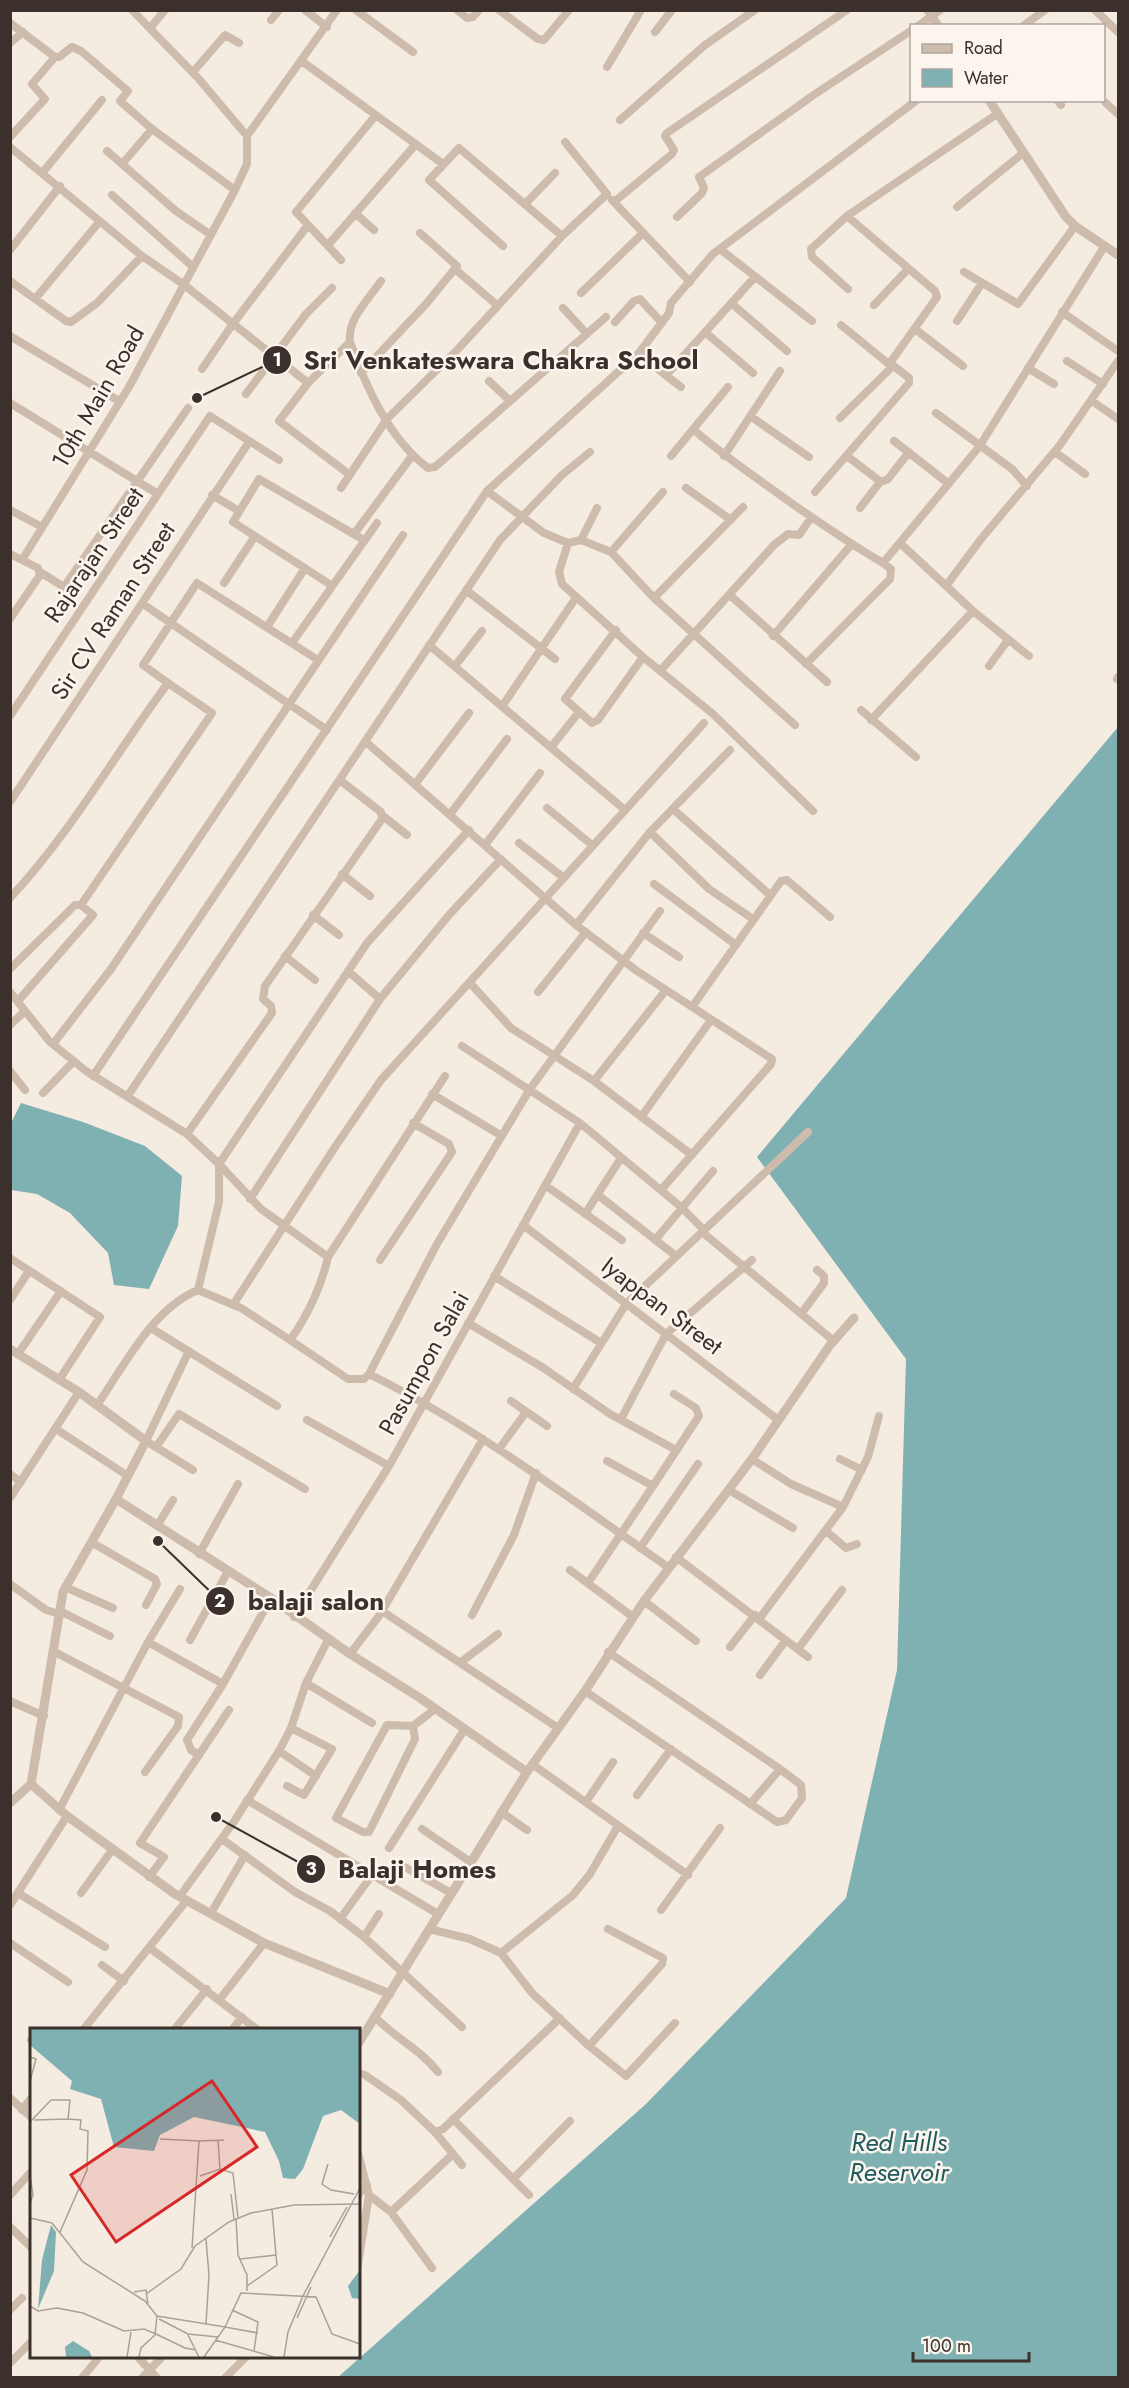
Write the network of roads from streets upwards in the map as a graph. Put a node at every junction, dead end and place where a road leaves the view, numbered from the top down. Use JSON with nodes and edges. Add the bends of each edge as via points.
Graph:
{"nodes":[{"id":1,"x":132,"y":10,"type":"edge"},
{"id":2,"x":165,"y":10,"type":"edge"},
{"id":3,"x":279,"y":10,"type":"edge"},
{"id":4,"x":305,"y":10,"type":"edge"},
{"id":5,"x":337,"y":10,"type":"edge"},
{"id":6,"x":356,"y":10,"type":"edge"},
{"id":7,"x":458,"y":10,"type":"edge"},
{"id":8,"x":479,"y":10,"type":"edge"},
{"id":9,"x":499,"y":10,"type":"edge"},
{"id":10,"x":569,"y":10,"type":"edge"},
{"id":11,"x":641,"y":10,"type":"edge"},
{"id":12,"x":672,"y":10,"type":"edge"},
{"id":13,"x":755,"y":10,"type":"edge"},
{"id":14,"x":847,"y":10,"type":"edge"},
{"id":15,"x":1045,"y":10,"type":"edge"},
{"id":16,"x":1095,"y":10,"type":"edge"},
{"id":17,"x":933,"y":12,"type":"edge"},
{"id":18,"x":271,"y":20,"type":"dead end"},
{"id":19,"x":10,"y":23,"type":"edge"},
{"id":20,"x":920,"y":24,"type":"edge"},
{"id":21,"x":1026,"y":24,"type":"edge"},
{"id":22,"x":1104,"y":24,"type":"edge"},
{"id":23,"x":1105,"y":25,"type":"edge"},
{"id":24,"x":151,"y":27,"type":"junction"},
{"id":25,"x":327,"y":27,"type":"junction"},
{"id":26,"x":910,"y":31,"type":"edge"},
{"id":27,"x":23,"y":32,"type":"junction"},
{"id":28,"x":655,"y":32,"type":"dead end"},
{"id":29,"x":1119,"y":32,"type":"edge"},
{"id":30,"x":10,"y":43,"type":"edge"},
{"id":31,"x":239,"y":43,"type":"dead end"},
{"id":32,"x":413,"y":52,"type":"dead end"},
{"id":33,"x":55,"y":57,"type":"junction"},
{"id":34,"x":303,"y":62,"type":"junction"},
{"id":35,"x":607,"y":67,"type":"dead end"},
{"id":36,"x":193,"y":72,"type":"junction"},
{"id":37,"x":102,"y":100,"type":"dead end"},
{"id":38,"x":914,"y":102,"type":"edge"},
{"id":39,"x":990,"y":102,"type":"edge"},
{"id":40,"x":1106,"y":103,"type":"dead end"},
{"id":41,"x":997,"y":114,"type":"junction"},
{"id":42,"x":1119,"y":114,"type":"edge"},
{"id":43,"x":376,"y":115,"type":"junction"},
{"id":44,"x":620,"y":120,"type":"dead end"},
{"id":45,"x":152,"y":129,"type":"junction"},
{"id":46,"x":247,"y":136,"type":"junction"},
{"id":47,"x":10,"y":137,"type":"edge"},
{"id":48,"x":565,"y":142,"type":"dead end"},
{"id":49,"x":416,"y":144,"type":"junction"},
{"id":50,"x":10,"y":147,"type":"edge"},
{"id":51,"x":107,"y":151,"type":"dead end"},
{"id":52,"x":1023,"y":153,"type":"junction"},
{"id":53,"x":122,"y":164,"type":"junction"},
{"id":54,"x":443,"y":164,"type":"junction"},
{"id":55,"x":42,"y":172,"type":"junction"},
{"id":56,"x":555,"y":173,"type":"dead end"},
{"id":57,"x":60,"y":186,"type":"junction"},
{"id":58,"x":235,"y":190,"type":"junction"},
{"id":59,"x":607,"y":194,"type":"junction"},
{"id":60,"x":112,"y":195,"type":"dead end"},
{"id":61,"x":614,"y":202,"type":"junction"},
{"id":62,"x":526,"y":203,"type":"junction"},
{"id":63,"x":957,"y":207,"type":"dead end"},
{"id":64,"x":355,"y":213,"type":"junction"},
{"id":65,"x":847,"y":216,"type":"junction"},
{"id":66,"x":676,"y":217,"type":"dead end"},
{"id":67,"x":100,"y":220,"type":"junction"},
{"id":68,"x":308,"y":225,"type":"junction"},
{"id":69,"x":1075,"y":226,"type":"junction"},
{"id":70,"x":374,"y":231,"type":"dead end"},
{"id":71,"x":420,"y":233,"type":"dead end"},
{"id":72,"x":642,"y":234,"type":"junction"},
{"id":73,"x":211,"y":235,"type":"junction"},
{"id":74,"x":562,"y":236,"type":"junction"},
{"id":75,"x":328,"y":245,"type":"junction"},
{"id":76,"x":502,"y":246,"type":"dead end"},
{"id":77,"x":1104,"y":246,"type":"junction"},
{"id":78,"x":720,"y":249,"type":"junction"},
{"id":79,"x":10,"y":250,"type":"edge"},
{"id":80,"x":1119,"y":255,"type":"edge"},
{"id":81,"x":142,"y":256,"type":"junction"},
{"id":82,"x":340,"y":260,"type":"dead end"},
{"id":83,"x":192,"y":266,"type":"junction"},
{"id":84,"x":455,"y":269,"type":"junction"},
{"id":85,"x":908,"y":269,"type":"junction"},
{"id":86,"x":964,"y":272,"type":"dead end"},
{"id":87,"x":754,"y":278,"type":"junction"},
{"id":88,"x":10,"y":281,"type":"edge"},
{"id":89,"x":381,"y":281,"type":"dead end"},
{"id":90,"x":690,"y":282,"type":"junction"},
{"id":91,"x":982,"y":283,"type":"junction"},
{"id":92,"x":183,"y":284,"type":"junction"},
{"id":93,"x":332,"y":288,"type":"dead end"},
{"id":94,"x":848,"y":289,"type":"dead end"},
{"id":95,"x":581,"y":293,"type":"dead end"},
{"id":96,"x":35,"y":299,"type":"junction"},
{"id":97,"x":731,"y":303,"type":"junction"},
{"id":98,"x":874,"y":304,"type":"dead end"},
{"id":99,"x":498,"y":306,"type":"junction"},
{"id":100,"x":563,"y":308,"type":"dead end"},
{"id":101,"x":1062,"y":312,"type":"junction"},
{"id":102,"x":606,"y":318,"type":"dead end"},
{"id":103,"x":812,"y":321,"type":"dead end"},
{"id":104,"x":957,"y":321,"type":"dead end"},
{"id":105,"x":615,"y":322,"type":"dead end"},
{"id":106,"x":662,"y":322,"type":"junction"},
{"id":107,"x":232,"y":324,"type":"junction"},
{"id":108,"x":841,"y":325,"type":"dead end"},
{"id":109,"x":915,"y":329,"type":"junction"},
{"id":110,"x":705,"y":332,"type":"junction"},
{"id":111,"x":587,"y":334,"type":"junction"},
{"id":112,"x":10,"y":336,"type":"edge"},
{"id":113,"x":350,"y":342,"type":"junction"},
{"id":114,"x":787,"y":351,"type":"dead end"},
{"id":115,"x":1119,"y":351,"type":"edge"},
{"id":116,"x":639,"y":353,"type":"junction"},
{"id":117,"x":275,"y":357,"type":"junction"},
{"id":118,"x":1066,"y":361,"type":"dead end"},
{"id":119,"x":1119,"y":361,"type":"edge"},
{"id":120,"x":891,"y":366,"type":"junction"},
{"id":121,"x":963,"y":366,"type":"dead end"},
{"id":122,"x":202,"y":369,"type":"dead end"},
{"id":123,"x":1028,"y":369,"type":"junction"},
{"id":124,"x":780,"y":372,"type":"dead end"},
{"id":125,"x":361,"y":373,"type":"junction"},
{"id":126,"x":753,"y":373,"type":"dead end"},
{"id":127,"x":664,"y":374,"type":"junction"},
{"id":128,"x":489,"y":381,"type":"dead end"},
{"id":129,"x":308,"y":383,"type":"junction"},
{"id":130,"x":1054,"y":384,"type":"dead end"},
{"id":131,"x":1103,"y":384,"type":"junction"},
{"id":132,"x":681,"y":387,"type":"dead end"},
{"id":133,"x":728,"y":387,"type":"dead end"},
{"id":134,"x":246,"y":394,"type":"dead end"},
{"id":135,"x":119,"y":401,"type":"junction"},
{"id":136,"x":510,"y":401,"type":"junction"},
{"id":137,"x":1092,"y":401,"type":"junction"},
{"id":138,"x":10,"y":403,"type":"edge"},
{"id":139,"x":188,"y":408,"type":"dead end"},
{"id":140,"x":936,"y":413,"type":"dead end"},
{"id":141,"x":750,"y":416,"type":"junction"},
{"id":142,"x":840,"y":418,"type":"dead end"},
{"id":143,"x":387,"y":419,"type":"junction"},
{"id":144,"x":1119,"y":419,"type":"edge"},
{"id":145,"x":694,"y":430,"type":"junction"},
{"id":146,"x":894,"y":441,"type":"dead end"},
{"id":147,"x":249,"y":442,"type":"junction"},
{"id":148,"x":979,"y":447,"type":"junction"},
{"id":149,"x":90,"y":450,"type":"junction"},
{"id":150,"x":590,"y":452,"type":"dead end"},
{"id":151,"x":909,"y":452,"type":"junction"},
{"id":152,"x":1055,"y":452,"type":"junction"},
{"id":153,"x":412,"y":456,"type":"junction"},
{"id":154,"x":671,"y":456,"type":"dead end"},
{"id":155,"x":724,"y":456,"type":"junction"},
{"id":156,"x":847,"y":456,"type":"junction"},
{"id":157,"x":809,"y":457,"type":"dead end"},
{"id":158,"x":279,"y":460,"type":"dead end"},
{"id":159,"x":1085,"y":474,"type":"dead end"},
{"id":160,"x":350,"y":475,"type":"junction"},
{"id":161,"x":137,"y":480,"type":"junction"},
{"id":162,"x":880,"y":482,"type":"junction"},
{"id":163,"x":949,"y":484,"type":"junction"},
{"id":164,"x":1027,"y":486,"type":"junction"},
{"id":165,"x":341,"y":488,"type":"dead end"},
{"id":166,"x":686,"y":488,"type":"dead end"},
{"id":167,"x":487,"y":491,"type":"junction"},
{"id":168,"x":663,"y":492,"type":"dead end"},
{"id":169,"x":815,"y":492,"type":"dead end"},
{"id":170,"x":158,"y":494,"type":"junction"},
{"id":171,"x":212,"y":495,"type":"junction"},
{"id":172,"x":743,"y":507,"type":"dead end"},
{"id":173,"x":597,"y":508,"type":"dead end"},
{"id":174,"x":860,"y":508,"type":"dead end"},
{"id":175,"x":10,"y":510,"type":"edge"},
{"id":176,"x":239,"y":511,"type":"junction"},
{"id":177,"x":521,"y":517,"type":"junction"},
{"id":178,"x":811,"y":518,"type":"junction"},
{"id":179,"x":731,"y":520,"type":"junction"},
{"id":180,"x":377,"y":523,"type":"dead end"},
{"id":181,"x":42,"y":527,"type":"junction"},
{"id":182,"x":354,"y":534,"type":"junction"},
{"id":183,"x":403,"y":535,"type":"dead end"},
{"id":184,"x":255,"y":536,"type":"junction"},
{"id":185,"x":364,"y":540,"type":"junction"},
{"id":186,"x":581,"y":540,"type":"junction"},
{"id":187,"x":568,"y":543,"type":"junction"},
{"id":188,"x":900,"y":543,"type":"junction"},
{"id":189,"x":852,"y":545,"type":"junction"},
{"id":190,"x":611,"y":552,"type":"junction"},
{"id":191,"x":10,"y":554,"type":"edge"},
{"id":192,"x":22,"y":560,"type":"junction"},
{"id":193,"x":883,"y":563,"type":"junction"},
{"id":194,"x":305,"y":568,"type":"junction"},
{"id":195,"x":40,"y":572,"type":"junction"},
{"id":196,"x":225,"y":583,"type":"dead end"},
{"id":197,"x":331,"y":585,"type":"junction"},
{"id":198,"x":946,"y":586,"type":"junction"},
{"id":199,"x":466,"y":590,"type":"junction"},
{"id":200,"x":731,"y":596,"type":"junction"},
{"id":201,"x":654,"y":597,"type":"junction"},
{"id":202,"x":573,"y":602,"type":"dead end"},
{"id":203,"x":143,"y":604,"type":"junction"},
{"id":204,"x":973,"y":611,"type":"junction"},
{"id":205,"x":10,"y":619,"type":"edge"},
{"id":206,"x":170,"y":622,"type":"junction"},
{"id":207,"x":267,"y":627,"type":"junction"},
{"id":208,"x":616,"y":630,"type":"junction"},
{"id":209,"x":482,"y":631,"type":"dead end"},
{"id":210,"x":693,"y":634,"type":"junction"},
{"id":211,"x":773,"y":636,"type":"junction"},
{"id":212,"x":1008,"y":640,"type":"junction"},
{"id":213,"x":292,"y":643,"type":"junction"},
{"id":214,"x":429,"y":645,"type":"junction"},
{"id":215,"x":541,"y":648,"type":"junction"},
{"id":216,"x":1029,"y":656,"type":"dead end"},
{"id":217,"x":643,"y":657,"type":"junction"},
{"id":218,"x":555,"y":659,"type":"dead end"},
{"id":219,"x":318,"y":660,"type":"junction"},
{"id":220,"x":806,"y":664,"type":"junction"},
{"id":221,"x":455,"y":666,"type":"junction"},
{"id":222,"x":988,"y":666,"type":"dead end"},
{"id":223,"x":660,"y":671,"type":"junction"},
{"id":224,"x":827,"y":682,"type":"dead end"},
{"id":225,"x":168,"y":683,"type":"junction"},
{"id":226,"x":288,"y":705,"type":"junction"},
{"id":227,"x":503,"y":705,"type":"junction"},
{"id":228,"x":861,"y":710,"type":"dead end"},
{"id":229,"x":579,"y":712,"type":"junction"},
{"id":230,"x":469,"y":713,"type":"dead end"},
{"id":231,"x":10,"y":716,"type":"edge"},
{"id":232,"x":871,"y":720,"type":"junction"},
{"id":233,"x":704,"y":723,"type":"dead end"},
{"id":234,"x":795,"y":725,"type":"dead end"},
{"id":235,"x":327,"y":730,"type":"junction"},
{"id":236,"x":507,"y":739,"type":"dead end"},
{"id":237,"x":366,"y":742,"type":"junction"},
{"id":238,"x":552,"y":746,"type":"junction"},
{"id":239,"x":730,"y":750,"type":"dead end"},
{"id":240,"x":916,"y":757,"type":"dead end"},
{"id":241,"x":540,"y":773,"type":"dead end"},
{"id":242,"x":341,"y":781,"type":"junction"},
{"id":243,"x":416,"y":783,"type":"junction"},
{"id":244,"x":10,"y":802,"type":"edge"},
{"id":245,"x":547,"y":808,"type":"dead end"},
{"id":246,"x":673,"y":809,"type":"junction"},
{"id":247,"x":625,"y":810,"type":"junction"},
{"id":248,"x":813,"y":811,"type":"dead end"},
{"id":249,"x":451,"y":813,"type":"junction"},
{"id":250,"x":383,"y":816,"type":"junction"},
{"id":251,"x":469,"y":830,"type":"junction"},
{"id":252,"x":650,"y":832,"type":"junction"},
{"id":253,"x":407,"y":835,"type":"dead end"},
{"id":254,"x":519,"y":843,"type":"dead end"},
{"id":255,"x":485,"y":845,"type":"junction"},
{"id":256,"x":592,"y":845,"type":"junction"},
{"id":257,"x":501,"y":859,"type":"junction"},
{"id":258,"x":342,"y":874,"type":"junction"},
{"id":259,"x":564,"y":878,"type":"junction"},
{"id":260,"x":654,"y":884,"type":"dead end"},
{"id":261,"x":770,"y":895,"type":"junction"},
{"id":262,"x":370,"y":896,"type":"dead end"},
{"id":263,"x":10,"y":898,"type":"edge"},
{"id":264,"x":546,"y":899,"type":"junction"},
{"id":265,"x":81,"y":905,"type":"junction"},
{"id":266,"x":660,"y":911,"type":"dead end"},
{"id":267,"x":313,"y":915,"type":"junction"},
{"id":268,"x":830,"y":917,"type":"dead end"},
{"id":269,"x":753,"y":919,"type":"junction"},
{"id":270,"x":576,"y":925,"type":"junction"},
{"id":271,"x":586,"y":932,"type":"junction"},
{"id":272,"x":643,"y":933,"type":"junction"},
{"id":273,"x":339,"y":935,"type":"dead end"},
{"id":274,"x":736,"y":945,"type":"junction"},
{"id":275,"x":285,"y":956,"type":"junction"},
{"id":276,"x":679,"y":957,"type":"dead end"},
{"id":277,"x":622,"y":960,"type":"junction"},
{"id":278,"x":10,"y":969,"type":"edge"},
{"id":279,"x":348,"y":971,"type":"junction"},
{"id":280,"x":315,"y":980,"type":"dead end"},
{"id":281,"x":471,"y":984,"type":"junction"},
{"id":282,"x":666,"y":990,"type":"junction"},
{"id":283,"x":10,"y":992,"type":"edge"},
{"id":284,"x":538,"y":992,"type":"dead end"},
{"id":285,"x":380,"y":999,"type":"junction"},
{"id":286,"x":18,"y":1001,"type":"junction"},
{"id":287,"x":692,"y":1007,"type":"junction"},
{"id":288,"x":25,"y":1011,"type":"junction"},
{"id":289,"x":711,"y":1020,"type":"junction"},
{"id":290,"x":10,"y":1025,"type":"edge"},
{"id":291,"x":53,"y":1044,"type":"junction"},
{"id":292,"x":462,"y":1046,"type":"dead end"},
{"id":293,"x":552,"y":1055,"type":"junction"},
{"id":294,"x":74,"y":1061,"type":"junction"},
{"id":295,"x":10,"y":1071,"type":"edge"},
{"id":296,"x":93,"y":1076,"type":"junction"},
{"id":297,"x":445,"y":1076,"type":"dead end"},
{"id":298,"x":594,"y":1081,"type":"junction"},
{"id":299,"x":530,"y":1089,"type":"junction"},
{"id":300,"x":25,"y":1090,"type":"dead end"},
{"id":301,"x":43,"y":1093,"type":"dead end"},
{"id":302,"x":432,"y":1094,"type":"junction"},
{"id":303,"x":128,"y":1097,"type":"junction"},
{"id":304,"x":640,"y":1117,"type":"junction"},
{"id":305,"x":413,"y":1123,"type":"junction"},
{"id":306,"x":580,"y":1123,"type":"junction"},
{"id":307,"x":808,"y":1132,"type":"dead end"},
{"id":308,"x":188,"y":1134,"type":"junction"},
{"id":309,"x":502,"y":1136,"type":"junction"},
{"id":310,"x":692,"y":1155,"type":"junction"},
{"id":311,"x":621,"y":1158,"type":"junction"},
{"id":312,"x":219,"y":1164,"type":"junction"},
{"id":313,"x":713,"y":1171,"type":"dead end"},
{"id":314,"x":545,"y":1185,"type":"junction"},
{"id":315,"x":662,"y":1190,"type":"junction"},
{"id":316,"x":598,"y":1195,"type":"junction"},
{"id":317,"x":250,"y":1199,"type":"junction"},
{"id":318,"x":681,"y":1207,"type":"junction"},
{"id":319,"x":585,"y":1214,"type":"junction"},
{"id":320,"x":523,"y":1225,"type":"junction"},
{"id":321,"x":284,"y":1227,"type":"junction"},
{"id":322,"x":703,"y":1231,"type":"junction"},
{"id":323,"x":622,"y":1240,"type":"dead end"},
{"id":324,"x":655,"y":1240,"type":"junction"},
{"id":325,"x":676,"y":1256,"type":"junction"},
{"id":326,"x":328,"y":1257,"type":"junction"},
{"id":327,"x":10,"y":1258,"type":"edge"},
{"id":328,"x":380,"y":1260,"type":"dead end"},
{"id":329,"x":752,"y":1260,"type":"dead end"},
{"id":330,"x":744,"y":1268,"type":"junction"},
{"id":331,"x":817,"y":1270,"type":"dead end"},
{"id":332,"x":29,"y":1271,"type":"junction"},
{"id":333,"x":494,"y":1276,"type":"junction"},
{"id":334,"x":198,"y":1290,"type":"junction"},
{"id":335,"x":61,"y":1291,"type":"junction"},
{"id":336,"x":10,"y":1300,"type":"edge"},
{"id":337,"x":626,"y":1304,"type":"junction"},
{"id":338,"x":233,"y":1305,"type":"junction"},
{"id":339,"x":801,"y":1314,"type":"junction"},
{"id":340,"x":854,"y":1318,"type":"dead end"},
{"id":341,"x":468,"y":1323,"type":"junction"},
{"id":342,"x":151,"y":1328,"type":"junction"},
{"id":343,"x":666,"y":1334,"type":"junction"},
{"id":344,"x":290,"y":1340,"type":"junction"},
{"id":345,"x":834,"y":1341,"type":"junction"},
{"id":346,"x":601,"y":1343,"type":"junction"},
{"id":347,"x":13,"y":1352,"type":"edge"},
{"id":348,"x":189,"y":1352,"type":"junction"},
{"id":349,"x":369,"y":1374,"type":"junction"},
{"id":350,"x":59,"y":1380,"type":"junction"},
{"id":351,"x":573,"y":1389,"type":"junction"},
{"id":352,"x":79,"y":1392,"type":"junction"},
{"id":353,"x":674,"y":1394,"type":"dead end"},
{"id":354,"x":512,"y":1401,"type":"dead end"},
{"id":355,"x":425,"y":1402,"type":"junction"},
{"id":356,"x":97,"y":1405,"type":"junction"},
{"id":357,"x":277,"y":1406,"type":"dead end"},
{"id":358,"x":526,"y":1412,"type":"junction"},
{"id":359,"x":879,"y":1416,"type":"dead end"},
{"id":360,"x":621,"y":1419,"type":"junction"},
{"id":361,"x":777,"y":1419,"type":"junction"},
{"id":362,"x":308,"y":1420,"type":"dead end"},
{"id":363,"x":547,"y":1426,"type":"dead end"},
{"id":364,"x":56,"y":1429,"type":"junction"},
{"id":365,"x":483,"y":1439,"type":"junction"},
{"id":366,"x":146,"y":1441,"type":"junction"},
{"id":367,"x":156,"y":1447,"type":"junction"},
{"id":368,"x":499,"y":1449,"type":"junction"},
{"id":369,"x":676,"y":1450,"type":"junction"},
{"id":370,"x":752,"y":1459,"type":"junction"},
{"id":371,"x":840,"y":1459,"type":"dead end"},
{"id":372,"x":607,"y":1461,"type":"dead end"},
{"id":373,"x":698,"y":1464,"type":"dead end"},
{"id":374,"x":389,"y":1466,"type":"junction"},
{"id":375,"x":193,"y":1470,"type":"dead end"},
{"id":376,"x":862,"y":1470,"type":"junction"},
{"id":377,"x":536,"y":1473,"type":"junction"},
{"id":378,"x":10,"y":1474,"type":"edge"},
{"id":379,"x":128,"y":1476,"type":"junction"},
{"id":380,"x":21,"y":1482,"type":"junction"},
{"id":381,"x":238,"y":1484,"type":"dead end"},
{"id":382,"x":654,"y":1486,"type":"junction"},
{"id":383,"x":305,"y":1489,"type":"dead end"},
{"id":384,"x":729,"y":1490,"type":"junction"},
{"id":385,"x":10,"y":1498,"type":"edge"},
{"id":386,"x":116,"y":1499,"type":"junction"},
{"id":387,"x":173,"y":1500,"type":"dead end"},
{"id":388,"x":843,"y":1507,"type":"junction"},
{"id":389,"x":157,"y":1526,"type":"junction"},
{"id":390,"x":793,"y":1528,"type":"dead end"},
{"id":391,"x":826,"y":1531,"type":"junction"},
{"id":392,"x":621,"y":1534,"type":"junction"},
{"id":393,"x":91,"y":1542,"type":"junction"},
{"id":394,"x":857,"y":1544,"type":"dead end"},
{"id":395,"x":640,"y":1548,"type":"junction"},
{"id":396,"x":199,"y":1554,"type":"junction"},
{"id":397,"x":676,"y":1557,"type":"junction"},
{"id":398,"x":669,"y":1567,"type":"junction"},
{"id":399,"x":570,"y":1570,"type":"dead end"},
{"id":400,"x":228,"y":1573,"type":"junction"},
{"id":401,"x":588,"y":1583,"type":"junction"},
{"id":402,"x":10,"y":1584,"type":"edge"},
{"id":403,"x":65,"y":1587,"type":"junction"},
{"id":404,"x":180,"y":1589,"type":"dead end"},
{"id":405,"x":842,"y":1590,"type":"dead end"},
{"id":406,"x":270,"y":1598,"type":"junction"},
{"id":407,"x":644,"y":1601,"type":"junction"},
{"id":408,"x":146,"y":1605,"type":"dead end"},
{"id":409,"x":113,"y":1608,"type":"dead end"},
{"id":410,"x":382,"y":1611,"type":"junction"},
{"id":411,"x":59,"y":1612,"type":"junction"},
{"id":412,"x":472,"y":1615,"type":"dead end"},
{"id":413,"x":294,"y":1617,"type":"junction"},
{"id":414,"x":633,"y":1617,"type":"junction"},
{"id":415,"x":757,"y":1617,"type":"junction"},
{"id":416,"x":498,"y":1634,"type":"dead end"},
{"id":417,"x":110,"y":1636,"type":"dead end"},
{"id":418,"x":190,"y":1640,"type":"dead end"},
{"id":419,"x":328,"y":1640,"type":"junction"},
{"id":420,"x":786,"y":1640,"type":"junction"},
{"id":421,"x":696,"y":1641,"type":"dead end"},
{"id":422,"x":148,"y":1642,"type":"junction"},
{"id":423,"x":730,"y":1647,"type":"dead end"},
{"id":424,"x":798,"y":1649,"type":"junction"},
{"id":425,"x":53,"y":1651,"type":"junction"},
{"id":426,"x":608,"y":1652,"type":"junction"},
{"id":427,"x":350,"y":1654,"type":"junction"},
{"id":428,"x":808,"y":1657,"type":"dead end"},
{"id":429,"x":461,"y":1662,"type":"junction"},
{"id":430,"x":760,"y":1675,"type":"dead end"},
{"id":431,"x":306,"y":1683,"type":"junction"},
{"id":432,"x":223,"y":1684,"type":"junction"},
{"id":433,"x":125,"y":1688,"type":"junction"},
{"id":434,"x":585,"y":1691,"type":"junction"},
{"id":435,"x":11,"y":1701,"type":"edge"},
{"id":436,"x":435,"y":1709,"type":"junction"},
{"id":437,"x":229,"y":1710,"type":"dead end"},
{"id":438,"x":44,"y":1716,"type":"junction"},
{"id":439,"x":372,"y":1723,"type":"dead end"},
{"id":440,"x":413,"y":1726,"type":"junction"},
{"id":441,"x":291,"y":1728,"type":"junction"},
{"id":442,"x":558,"y":1728,"type":"junction"},
{"id":443,"x":464,"y":1730,"type":"junction"},
{"id":444,"x":671,"y":1749,"type":"junction"},
{"id":445,"x":279,"y":1751,"type":"junction"},
{"id":446,"x":199,"y":1755,"type":"junction"},
{"id":447,"x":613,"y":1762,"type":"dead end"},
{"id":448,"x":529,"y":1768,"type":"junction"},
{"id":449,"x":780,"y":1768,"type":"junction"},
{"id":450,"x":145,"y":1772,"type":"dead end"},
{"id":451,"x":316,"y":1776,"type":"junction"},
{"id":452,"x":31,"y":1784,"type":"junction"},
{"id":453,"x":287,"y":1786,"type":"dead end"},
{"id":454,"x":637,"y":1795,"type":"dead end"},
{"id":455,"x":247,"y":1800,"type":"junction"},
{"id":456,"x":586,"y":1802,"type":"junction"},
{"id":457,"x":10,"y":1803,"type":"edge"},
{"id":458,"x":750,"y":1804,"type":"junction"},
{"id":459,"x":501,"y":1812,"type":"junction"},
{"id":460,"x":63,"y":1813,"type":"junction"},
{"id":461,"x":618,"y":1826,"type":"junction"},
{"id":462,"x":720,"y":1828,"type":"dead end"},
{"id":463,"x":422,"y":1829,"type":"dead end"},
{"id":464,"x":527,"y":1830,"type":"dead end"},
{"id":465,"x":222,"y":1839,"type":"junction"},
{"id":466,"x":389,"y":1848,"type":"dead end"},
{"id":467,"x":112,"y":1850,"type":"junction"},
{"id":468,"x":245,"y":1855,"type":"junction"},
{"id":469,"x":469,"y":1861,"type":"junction"},
{"id":470,"x":404,"y":1866,"type":"dead end"},
{"id":471,"x":372,"y":1875,"type":"junction"},
{"id":472,"x":688,"y":1875,"type":"junction"},
{"id":473,"x":149,"y":1877,"type":"junction"},
{"id":474,"x":18,"y":1893,"type":"junction"},
{"id":475,"x":81,"y":1893,"type":"dead end"},
{"id":476,"x":451,"y":1893,"type":"junction"},
{"id":477,"x":183,"y":1898,"type":"junction"},
{"id":478,"x":10,"y":1905,"type":"edge"},
{"id":479,"x":661,"y":1910,"type":"dead end"},
{"id":480,"x":212,"y":1913,"type":"junction"},
{"id":481,"x":379,"y":1914,"type":"dead end"},
{"id":482,"x":438,"y":1914,"type":"junction"},
{"id":483,"x":340,"y":1919,"type":"junction"},
{"id":484,"x":429,"y":1929,"type":"junction"},
{"id":485,"x":608,"y":1929,"type":"dead end"},
{"id":486,"x":364,"y":1937,"type":"junction"},
{"id":487,"x":10,"y":1943,"type":"edge"},
{"id":488,"x":264,"y":1943,"type":"junction"},
{"id":489,"x":105,"y":1947,"type":"dead end"},
{"id":490,"x":150,"y":1948,"type":"junction"},
{"id":491,"x":501,"y":1953,"type":"junction"},
{"id":492,"x":102,"y":1965,"type":"dead end"},
{"id":493,"x":403,"y":1974,"type":"junction"},
{"id":494,"x":124,"y":1981,"type":"junction"},
{"id":495,"x":68,"y":1982,"type":"dead end"},
{"id":496,"x":207,"y":1989,"type":"junction"},
{"id":497,"x":390,"y":1994,"type":"junction"},
{"id":498,"x":220,"y":1998,"type":"junction"},
{"id":499,"x":242,"y":2017,"type":"junction"},
{"id":500,"x":375,"y":2018,"type":"junction"},
{"id":501,"x":560,"y":2018,"type":"junction"},
{"id":502,"x":675,"y":2023,"type":"dead end"},
{"id":503,"x":462,"y":2027,"type":"dead end"},
{"id":504,"x":85,"y":2028,"type":"edge"},
{"id":505,"x":176,"y":2028,"type":"edge"},
{"id":506,"x":234,"y":2028,"type":"edge"},
{"id":507,"x":256,"y":2028,"type":"edge"},
{"id":508,"x":360,"y":2041,"type":"edge"},
{"id":509,"x":588,"y":2046,"type":"junction"},
{"id":510,"x":438,"y":2072,"type":"dead end"},
{"id":511,"x":360,"y":2073,"type":"edge"},
{"id":512,"x":10,"y":2098,"type":"edge"},
{"id":513,"x":30,"y":2100,"type":"edge"},
{"id":514,"x":22,"y":2110,"type":"junction"},
{"id":515,"x":30,"y":2116,"type":"edge"},
{"id":516,"x":453,"y":2119,"type":"junction"},
{"id":517,"x":570,"y":2121,"type":"dead end"},
{"id":518,"x":435,"y":2132,"type":"junction"},
{"id":519,"x":452,"y":2155,"type":"junction"},
{"id":520,"x":360,"y":2160,"type":"edge"},
{"id":521,"x":462,"y":2165,"type":"dead end"},
{"id":522,"x":30,"y":2173,"type":"edge"},
{"id":523,"x":513,"y":2179,"type":"junction"},
{"id":524,"x":367,"y":2185,"type":"junction"},
{"id":525,"x":360,"y":2193,"type":"edge"},
{"id":526,"x":529,"y":2194,"type":"dead end"},
{"id":527,"x":10,"y":2195,"type":"edge"},
{"id":528,"x":369,"y":2195,"type":"junction"},
{"id":529,"x":391,"y":2212,"type":"junction"},
{"id":530,"x":10,"y":2227,"type":"edge"},
{"id":531,"x":360,"y":2242,"type":"edge"},
{"id":532,"x":30,"y":2245,"type":"edge"},
{"id":533,"x":432,"y":2268,"type":"dead end"},
{"id":534,"x":22,"y":2298,"type":"dead end"},
{"id":535,"x":10,"y":2310,"type":"edge"},
{"id":536,"x":30,"y":2343,"type":"edge"},
{"id":537,"x":98,"y":2358,"type":"edge"},
{"id":538,"x":139,"y":2358,"type":"edge"},
{"id":539,"x":160,"y":2358,"type":"edge"},
{"id":540,"x":245,"y":2358,"type":"edge"},
{"id":541,"x":10,"y":2363,"type":"edge"},
{"id":542,"x":148,"y":2370,"type":"junction"},
{"id":543,"x":82,"y":2378,"type":"edge"},
{"id":544,"x":142,"y":2378,"type":"edge"},
{"id":545,"x":156,"y":2378,"type":"edge"},
{"id":546,"x":225,"y":2378,"type":"edge"}],
"edges":[{"from":1,"to":24,"type":"street"},
{"from":2,"to":24,"type":"street"},
{"from":3,"to":18,"type":"street"},
{"from":4,"to":25,"type":"street"},
{"from":5,"to":25,"type":"street"},
{"from":6,"to":32,"type":"street"},
{"from":7,"to":8,"type":"street","via":[[467,18]]},
{"from":9,"to":10,"type":"street","via":[[544,40]]},
{"from":11,"to":35,"type":"street"},
{"from":12,"to":28,"type":"street"},
{"from":13,"to":44,"type":"street","via":[[705,45]]},
{"from":14,"to":61,"type":"street","via":[[667,133],[672,154]]},
{"from":15,"to":21,"type":"street"},
{"from":16,"to":22,"type":"street"},
{"from":17,"to":20,"type":"street"},
{"from":19,"to":27,"type":"street"},
{"from":23,"to":29,"type":"street"},
{"from":24,"to":36,"type":"street"},
{"from":25,"to":34,"type":"street"},
{"from":26,"to":66,"type":"street","via":[[699,177],[704,188],[702,194]]},
{"from":27,"to":30,"type":"street"},
{"from":27,"to":33,"type":"street"},
{"from":31,"to":36,"type":"street","via":[[225,35]]},
{"from":33,"to":45,"type":"street","via":[[72,47],[81,51],[128,91],[120,101]]},
{"from":33,"to":47,"type":"street","via":[[32,84],[45,99]]},
{"from":34,"to":43,"type":"street"},
{"from":34,"to":46,"type":"street"},
{"from":36,"to":46,"type":"street"},
{"from":37,"to":55,"type":"street"},
{"from":38,"to":78,"type":"street"},
{"from":39,"to":41,"type":"street"},
{"from":40,"to":42,"type":"street"},
{"from":41,"to":52,"type":"street"},
{"from":41,"to":65,"type":"street"},
{"from":43,"to":49,"type":"street"},
{"from":43,"to":68,"type":"street","via":[[296,212]]},
{"from":45,"to":53,"type":"street"},
{"from":45,"to":58,"type":"street"},
{"from":46,"to":58,"type":"street","name":"10th Main Road","via":[[247,164]]},
{"from":48,"to":59,"type":"street"},
{"from":49,"to":54,"type":"street"},
{"from":49,"to":64,"type":"street"},
{"from":50,"to":55,"type":"street"},
{"from":51,"to":53,"type":"street"},
{"from":52,"to":63,"type":"street"},
{"from":52,"to":69,"type":"street"},
{"from":53,"to":73,"type":"street","via":[[176,211]]},
{"from":54,"to":62,"type":"street","via":[[459,148]]},
{"from":54,"to":76,"type":"street","via":[[429,180]]},
{"from":55,"to":57,"type":"street"},
{"from":56,"to":62,"type":"street"},
{"from":57,"to":67,"type":"street"},
{"from":57,"to":79,"type":"street"},
{"from":58,"to":73,"type":"street","name":"10th Main Road"},
{"from":59,"to":61,"type":"street"},
{"from":59,"to":74,"type":"street"},
{"from":60,"to":83,"type":"street"},
{"from":61,"to":72,"type":"street"},
{"from":62,"to":74,"type":"street"},
{"from":64,"to":70,"type":"street"},
{"from":64,"to":75,"type":"street"},
{"from":65,"to":85,"type":"street"},
{"from":65,"to":94,"type":"street","via":[[810,252]]},
{"from":67,"to":81,"type":"street"},
{"from":67,"to":96,"type":"street"},
{"from":68,"to":75,"type":"street"},
{"from":68,"to":107,"type":"street"},
{"from":69,"to":77,"type":"street"},
{"from":69,"to":91,"type":"street","via":[[1018,304]]},
{"from":71,"to":84,"type":"street","via":[[453,261]]},
{"from":72,"to":90,"type":"street"},
{"from":72,"to":95,"type":"street"},
{"from":73,"to":83,"type":"street","name":"10th Main Road"},
{"from":74,"to":99,"type":"street"},
{"from":75,"to":82,"type":"street"},
{"from":77,"to":80,"type":"street"},
{"from":77,"to":101,"type":"street"},
{"from":78,"to":87,"type":"street"},
{"from":78,"to":90,"type":"street"},
{"from":81,"to":92,"type":"street"},
{"from":81,"to":96,"type":"street","via":[[75,322],[66,321]]},
{"from":83,"to":92,"type":"street","name":"10th Main Road"},
{"from":84,"to":99,"type":"street"},
{"from":84,"to":125,"type":"street"},
{"from":85,"to":98,"type":"street"},
{"from":85,"to":109,"type":"street","via":[[937,297]]},
{"from":86,"to":91,"type":"street"},
{"from":87,"to":97,"type":"street"},
{"from":87,"to":103,"type":"street"},
{"from":88,"to":96,"type":"street"},
{"from":89,"to":113,"type":"street","via":[[353,321]]},
{"from":90,"to":106,"type":"street","via":[[670,303]]},
{"from":91,"to":104,"type":"street"},
{"from":92,"to":107,"type":"street"},
{"from":92,"to":135,"type":"street","name":"10th Main Road"},
{"from":93,"to":117,"type":"street","via":[[306,314]]},
{"from":97,"to":110,"type":"street"},
{"from":97,"to":114,"type":"street"},
{"from":99,"to":143,"type":"street"},
{"from":100,"to":111,"type":"street"},
{"from":101,"to":115,"type":"street"},
{"from":101,"to":123,"type":"street"},
{"from":102,"to":111,"type":"street"},
{"from":105,"to":106,"type":"street","via":[[640,298]]},
{"from":106,"to":116,"type":"street"},
{"from":107,"to":117,"type":"street"},
{"from":107,"to":122,"type":"street"},
{"from":108,"to":120,"type":"street"},
{"from":109,"to":120,"type":"street","via":[[895,353]]},
{"from":109,"to":121,"type":"street"},
{"from":110,"to":126,"type":"street"},
{"from":110,"to":127,"type":"street"},
{"from":111,"to":136,"type":"street"},
{"from":112,"to":135,"type":"street"},
{"from":113,"to":125,"type":"street"},
{"from":113,"to":129,"type":"street"},
{"from":116,"to":127,"type":"street"},
{"from":116,"to":167,"type":"street"},
{"from":117,"to":129,"type":"street"},
{"from":117,"to":134,"type":"street"},
{"from":118,"to":131,"type":"street"},
{"from":119,"to":131,"type":"street"},
{"from":120,"to":142,"type":"street"},
{"from":120,"to":156,"type":"street","via":[[909,378],[909,383]]},
{"from":123,"to":130,"type":"street"},
{"from":123,"to":148,"type":"street"},
{"from":124,"to":141,"type":"street"},
{"from":125,"to":143,"type":"street"},
{"from":127,"to":132,"type":"street"},
{"from":128,"to":136,"type":"street"},
{"from":129,"to":160,"type":"street","via":[[279,421]]},
{"from":131,"to":137,"type":"street"},
{"from":133,"to":145,"type":"street"},
{"from":135,"to":149,"type":"street","name":"10th Main Road"},
{"from":136,"to":153,"type":"street","via":[[435,467],[428,468]]},
{"from":137,"to":144,"type":"street"},
{"from":137,"to":152,"type":"street"},
{"from":138,"to":149,"type":"street"},
{"from":139,"to":161,"type":"street"},
{"from":140,"to":148,"type":"street"},
{"from":141,"to":155,"type":"street"},
{"from":141,"to":157,"type":"street"},
{"from":143,"to":153,"type":"street"},
{"from":143,"to":160,"type":"street"},
{"from":145,"to":154,"type":"street"},
{"from":145,"to":155,"type":"street"},
{"from":146,"to":151,"type":"street"},
{"from":147,"to":158,"type":"street"},
{"from":147,"to":170,"type":"street","name":"Rajarajan Street","via":[[210,416]]},
{"from":147,"to":171,"type":"street","name":"Sir CV Raman Street"},
{"from":148,"to":163,"type":"street"},
{"from":148,"to":164,"type":"street","via":[[1012,469]]},
{"from":149,"to":161,"type":"street"},
{"from":149,"to":181,"type":"street","name":"10th Main Road"},
{"from":150,"to":177,"type":"street"},
{"from":151,"to":162,"type":"street","via":[[888,479]]},
{"from":151,"to":163,"type":"street"},
{"from":152,"to":159,"type":"street"},
{"from":152,"to":164,"type":"street"},
{"from":153,"to":182,"type":"street"},
{"from":155,"to":178,"type":"street"},
{"from":156,"to":162,"type":"street"},
{"from":156,"to":169,"type":"street"},
{"from":160,"to":165,"type":"street"},
{"from":161,"to":170,"type":"street"},
{"from":161,"to":195,"type":"street","via":[[64,587]]},
{"from":162,"to":174,"type":"street"},
{"from":163,"to":188,"type":"street"},
{"from":164,"to":198,"type":"street"},
{"from":166,"to":179,"type":"street"},
{"from":167,"to":177,"type":"street"},
{"from":167,"to":235,"type":"street"},
{"from":168,"to":190,"type":"street"},
{"from":170,"to":231,"type":"street","name":"Rajarajan Street"},
{"from":171,"to":176,"type":"street"},
{"from":171,"to":203,"type":"street","name":"Sir CV Raman Street"},
{"from":172,"to":179,"type":"street"},
{"from":173,"to":186,"type":"street"},
{"from":175,"to":181,"type":"street"},
{"from":176,"to":182,"type":"street","via":[[259,479]]},
{"from":176,"to":184,"type":"street","via":[[233,522]]},
{"from":177,"to":187,"type":"street"},
{"from":177,"to":199,"type":"street"},
{"from":178,"to":189,"type":"street"},
{"from":178,"to":200,"type":"street","via":[[799,535],[788,534],[774,545]]},
{"from":179,"to":201,"type":"street"},
{"from":180,"to":185,"type":"street"},
{"from":181,"to":192,"type":"street","name":"10th Main Road"},
{"from":182,"to":185,"type":"street"},
{"from":183,"to":219,"type":"street"},
{"from":184,"to":194,"type":"street"},
{"from":184,"to":196,"type":"street"},
{"from":185,"to":197,"type":"street"},
{"from":186,"to":187,"type":"street"},
{"from":186,"to":190,"type":"street"},
{"from":187,"to":208,"type":"street","via":[[559,573],[562,584]]},
{"from":188,"to":193,"type":"street"},
{"from":188,"to":198,"type":"street"},
{"from":189,"to":193,"type":"street"},
{"from":189,"to":211,"type":"street"},
{"from":190,"to":201,"type":"street"},
{"from":191,"to":192,"type":"street"},
{"from":192,"to":195,"type":"street"},
{"from":193,"to":220,"type":"street","via":[[891,569],[890,579]]},
{"from":194,"to":197,"type":"street"},
{"from":194,"to":207,"type":"street"},
{"from":195,"to":205,"type":"street"},
{"from":197,"to":213,"type":"street"},
{"from":198,"to":204,"type":"street"},
{"from":199,"to":214,"type":"street"},
{"from":199,"to":215,"type":"street"},
{"from":200,"to":210,"type":"street"},
{"from":200,"to":211,"type":"street"},
{"from":201,"to":210,"type":"street"},
{"from":202,"to":215,"type":"street"},
{"from":203,"to":206,"type":"street"},
{"from":203,"to":244,"type":"street","name":"Sir CV Raman Street"},
{"from":204,"to":212,"type":"street"},
{"from":204,"to":232,"type":"street"},
{"from":206,"to":207,"type":"street","via":[[197,583]]},
{"from":206,"to":225,"type":"street","via":[[143,665]]},
{"from":206,"to":226,"type":"street"},
{"from":207,"to":213,"type":"street"},
{"from":208,"to":217,"type":"street"},
{"from":208,"to":229,"type":"street","via":[[565,699]]},
{"from":209,"to":221,"type":"street"},
{"from":210,"to":223,"type":"street"},
{"from":210,"to":234,"type":"street"},
{"from":211,"to":220,"type":"street"},
{"from":212,"to":216,"type":"street"},
{"from":212,"to":222,"type":"street"},
{"from":213,"to":219,"type":"street"},
{"from":214,"to":221,"type":"street"},
{"from":214,"to":237,"type":"street"},
{"from":215,"to":218,"type":"street"},
{"from":215,"to":227,"type":"street"},
{"from":217,"to":223,"type":"street"},
{"from":217,"to":229,"type":"street","via":[[598,720],[592,723]]},
{"from":219,"to":226,"type":"street"},
{"from":220,"to":224,"type":"street"},
{"from":221,"to":227,"type":"street"},
{"from":223,"to":248,"type":"street","via":[[713,714]]},
{"from":225,"to":263,"type":"street","via":[[55,848]]},
{"from":225,"to":265,"type":"street","via":[[212,713]]},
{"from":226,"to":235,"type":"street"},
{"from":226,"to":291,"type":"street","via":[[95,992]]},
{"from":227,"to":238,"type":"street"},
{"from":228,"to":232,"type":"street"},
{"from":229,"to":238,"type":"street"},
{"from":230,"to":243,"type":"street"},
{"from":232,"to":240,"type":"street"},
{"from":233,"to":247,"type":"street"},
{"from":235,"to":296,"type":"street"},
{"from":236,"to":249,"type":"street"},
{"from":237,"to":242,"type":"street"},
{"from":237,"to":243,"type":"street"},
{"from":238,"to":247,"type":"street"},
{"from":239,"to":246,"type":"street"},
{"from":241,"to":255,"type":"street"},
{"from":242,"to":250,"type":"street"},
{"from":242,"to":303,"type":"street"},
{"from":243,"to":249,"type":"street"},
{"from":245,"to":256,"type":"street"},
{"from":246,"to":252,"type":"street"},
{"from":246,"to":261,"type":"street"},
{"from":247,"to":256,"type":"street"},
{"from":249,"to":251,"type":"street"},
{"from":250,"to":253,"type":"street"},
{"from":250,"to":258,"type":"street"},
{"from":251,"to":255,"type":"street"},
{"from":251,"to":279,"type":"street","via":[[367,944]]},
{"from":252,"to":269,"type":"street","via":[[709,889]]},
{"from":252,"to":270,"type":"street"},
{"from":254,"to":259,"type":"street"},
{"from":255,"to":257,"type":"street"},
{"from":256,"to":259,"type":"street"},
{"from":257,"to":264,"type":"street"},
{"from":257,"to":285,"type":"street"},
{"from":258,"to":262,"type":"street"},
{"from":258,"to":267,"type":"street"},
{"from":259,"to":264,"type":"street"},
{"from":260,"to":274,"type":"street"},
{"from":261,"to":268,"type":"street","via":[[785,879]]},
{"from":261,"to":269,"type":"street"},
{"from":264,"to":270,"type":"street"},
{"from":264,"to":281,"type":"street"},
{"from":265,"to":278,"type":"street","via":[[75,905]]},
{"from":265,"to":286,"type":"street","via":[[93,915]]},
{"from":266,"to":272,"type":"street"},
{"from":267,"to":273,"type":"street"},
{"from":267,"to":275,"type":"street"},
{"from":269,"to":274,"type":"street"},
{"from":270,"to":271,"type":"street"},
{"from":271,"to":277,"type":"street"},
{"from":271,"to":284,"type":"street"},
{"from":272,"to":276,"type":"street"},
{"from":272,"to":277,"type":"street"},
{"from":274,"to":287,"type":"street"},
{"from":275,"to":280,"type":"street"},
{"from":275,"to":308,"type":"street","via":[[262,992],[272,1012]]},
{"from":277,"to":282,"type":"street"},
{"from":277,"to":293,"type":"street"},
{"from":279,"to":285,"type":"street"},
{"from":279,"to":312,"type":"street"},
{"from":281,"to":293,"type":"street","via":[[511,1028]]},
{"from":281,"to":321,"type":"street","via":[[381,1080]]},
{"from":282,"to":287,"type":"street"},
{"from":282,"to":298,"type":"street"},
{"from":283,"to":286,"type":"street"},
{"from":285,"to":317,"type":"street"},
{"from":286,"to":288,"type":"street"},
{"from":287,"to":289,"type":"street"},
{"from":288,"to":290,"type":"street"},
{"from":288,"to":291,"type":"street"},
{"from":289,"to":304,"type":"street"},
{"from":289,"to":310,"type":"street","via":[[769,1055],[772,1061]]},
{"from":291,"to":294,"type":"street"},
{"from":292,"to":299,"type":"street"},
{"from":293,"to":298,"type":"street"},
{"from":293,"to":299,"type":"street"},
{"from":294,"to":296,"type":"street"},
{"from":294,"to":301,"type":"street"},
{"from":295,"to":300,"type":"street"},
{"from":296,"to":303,"type":"street"},
{"from":297,"to":302,"type":"street"},
{"from":298,"to":304,"type":"street"},
{"from":299,"to":306,"type":"street"},
{"from":299,"to":309,"type":"street"},
{"from":302,"to":305,"type":"street"},
{"from":302,"to":309,"type":"street"},
{"from":303,"to":308,"type":"street"},
{"from":304,"to":310,"type":"street"},
{"from":305,"to":326,"type":"street"},
{"from":305,"to":328,"type":"street","via":[[449,1144],[452,1152]]},
{"from":306,"to":311,"type":"street"},
{"from":306,"to":314,"type":"street","name":"Pasumpon Salai"},
{"from":307,"to":322,"type":"street"},
{"from":308,"to":312,"type":"street"},
{"from":309,"to":349,"type":"street","via":[[437,1244]]},
{"from":310,"to":315,"type":"street"},
{"from":311,"to":315,"type":"street"},
{"from":311,"to":316,"type":"street"},
{"from":312,"to":317,"type":"street"},
{"from":312,"to":334,"type":"street","via":[[219,1202]]},
{"from":313,"to":318,"type":"street"},
{"from":314,"to":319,"type":"street"},
{"from":314,"to":320,"type":"street","name":"Pasumpon Salai"},
{"from":315,"to":318,"type":"street"},
{"from":316,"to":319,"type":"street"},
{"from":316,"to":324,"type":"street"},
{"from":317,"to":321,"type":"street"},
{"from":318,"to":322,"type":"street"},
{"from":318,"to":324,"type":"street"},
{"from":319,"to":323,"type":"street"},
{"from":320,"to":333,"type":"street","name":"Pasumpon Salai"},
{"from":320,"to":337,"type":"street","name":"Iyappan Street"},
{"from":321,"to":326,"type":"street"},
{"from":321,"to":338,"type":"street"},
{"from":322,"to":325,"type":"street"},
{"from":322,"to":330,"type":"street"},
{"from":324,"to":325,"type":"street"},
{"from":325,"to":337,"type":"street"},
{"from":326,"to":344,"type":"street","via":[[325,1272]]},
{"from":327,"to":332,"type":"street"},
{"from":329,"to":330,"type":"street"},
{"from":330,"to":339,"type":"street"},
{"from":330,"to":343,"type":"street"},
{"from":331,"to":339,"type":"street","via":[[824,1276],[824,1283]]},
{"from":332,"to":335,"type":"street"},
{"from":332,"to":336,"type":"street"},
{"from":333,"to":341,"type":"street","name":"Pasumpon Salai"},
{"from":333,"to":346,"type":"street"},
{"from":334,"to":338,"type":"street"},
{"from":334,"to":342,"type":"street","via":[[181,1297]]},
{"from":335,"to":347,"type":"street"},
{"from":335,"to":350,"type":"street","via":[[100,1318]]},
{"from":337,"to":343,"type":"street","name":"Iyappan Street"},
{"from":337,"to":346,"type":"street"},
{"from":338,"to":344,"type":"street"},
{"from":339,"to":345,"type":"street"},
{"from":340,"to":345,"type":"street"},
{"from":341,"to":351,"type":"street"},
{"from":341,"to":355,"type":"street","name":"Pasumpon Salai"},
{"from":342,"to":348,"type":"street"},
{"from":342,"to":356,"type":"street"},
{"from":343,"to":360,"type":"street"},
{"from":343,"to":361,"type":"street","name":"Iyappan Street"},
{"from":344,"to":349,"type":"street","via":[[348,1379],[364,1379]]},
{"from":345,"to":361,"type":"street"},
{"from":346,"to":351,"type":"street"},
{"from":347,"to":350,"type":"street"},
{"from":348,"to":357,"type":"street"},
{"from":348,"to":366,"type":"street"},
{"from":349,"to":355,"type":"street"},
{"from":350,"to":352,"type":"street"},
{"from":351,"to":360,"type":"street"},
{"from":352,"to":356,"type":"street"},
{"from":352,"to":364,"type":"street"},
{"from":353,"to":369,"type":"street","via":[[700,1412]]},
{"from":354,"to":358,"type":"street"},
{"from":355,"to":365,"type":"street"},
{"from":355,"to":374,"type":"street","name":"Pasumpon Salai"},
{"from":356,"to":366,"type":"street"},
{"from":358,"to":363,"type":"street"},
{"from":358,"to":368,"type":"street"},
{"from":359,"to":376,"type":"street"},
{"from":360,"to":369,"type":"street"},
{"from":361,"to":370,"type":"street"},
{"from":362,"to":374,"type":"street"},
{"from":364,"to":379,"type":"street"},
{"from":364,"to":380,"type":"street"},
{"from":365,"to":368,"type":"street"},
{"from":365,"to":410,"type":"street"},
{"from":366,"to":367,"type":"street"},
{"from":366,"to":379,"type":"street"},
{"from":367,"to":375,"type":"street"},
{"from":367,"to":383,"type":"street","via":[[179,1414]]},
{"from":368,"to":377,"type":"street"},
{"from":369,"to":382,"type":"street"},
{"from":370,"to":384,"type":"street"},
{"from":370,"to":388,"type":"street","via":[[791,1484]]},
{"from":371,"to":376,"type":"street"},
{"from":372,"to":382,"type":"street"},
{"from":373,"to":395,"type":"street"},
{"from":374,"to":413,"type":"street","name":"Pasumpon Salai"},
{"from":376,"to":388,"type":"street"},
{"from":377,"to":392,"type":"street"},
{"from":377,"to":412,"type":"street","via":[[514,1535]]},
{"from":378,"to":380,"type":"street"},
{"from":379,"to":386,"type":"street"},
{"from":380,"to":385,"type":"street"},
{"from":381,"to":396,"type":"street"},
{"from":382,"to":392,"type":"street"},
{"from":384,"to":390,"type":"street"},
{"from":384,"to":397,"type":"street"},
{"from":386,"to":389,"type":"street"},
{"from":386,"to":393,"type":"street"},
{"from":387,"to":389,"type":"street"},
{"from":388,"to":391,"type":"street"},
{"from":389,"to":396,"type":"street"},
{"from":391,"to":394,"type":"street","via":[[846,1548]]},
{"from":391,"to":415,"type":"street"},
{"from":392,"to":395,"type":"street"},
{"from":392,"to":401,"type":"street"},
{"from":393,"to":403,"type":"street"},
{"from":393,"to":408,"type":"street","via":[[155,1580],[157,1584]]},
{"from":395,"to":398,"type":"street"},
{"from":396,"to":400,"type":"street"},
{"from":397,"to":398,"type":"street"},
{"from":397,"to":415,"type":"street"},
{"from":398,"to":407,"type":"street"},
{"from":399,"to":401,"type":"street"},
{"from":400,"to":406,"type":"street"},
{"from":400,"to":418,"type":"street"},
{"from":401,"to":414,"type":"street"},
{"from":402,"to":411,"type":"street","via":[[46,1610]]},
{"from":403,"to":409,"type":"street"},
{"from":403,"to":411,"type":"street"},
{"from":404,"to":422,"type":"street"},
{"from":405,"to":424,"type":"street"},
{"from":406,"to":413,"type":"street"},
{"from":406,"to":432,"type":"street"},
{"from":407,"to":414,"type":"street"},
{"from":407,"to":421,"type":"street"},
{"from":410,"to":427,"type":"street"},
{"from":410,"to":429,"type":"street"},
{"from":411,"to":417,"type":"street"},
{"from":411,"to":425,"type":"street"},
{"from":413,"to":419,"type":"street"},
{"from":414,"to":426,"type":"street"},
{"from":415,"to":420,"type":"street"},
{"from":415,"to":423,"type":"street"},
{"from":416,"to":429,"type":"street"},
{"from":419,"to":427,"type":"street"},
{"from":419,"to":431,"type":"street"},
{"from":420,"to":424,"type":"street"},
{"from":420,"to":430,"type":"street"},
{"from":422,"to":432,"type":"street"},
{"from":422,"to":433,"type":"street"},
{"from":424,"to":428,"type":"street"},
{"from":425,"to":433,"type":"street"},
{"from":425,"to":438,"type":"street"},
{"from":426,"to":434,"type":"street"},
{"from":426,"to":449,"type":"street"},
{"from":427,"to":436,"type":"street"},
{"from":429,"to":442,"type":"street"},
{"from":431,"to":439,"type":"street"},
{"from":431,"to":441,"type":"street"},
{"from":432,"to":446,"type":"street","via":[[187,1740],[191,1750]]},
{"from":433,"to":450,"type":"street","via":[[181,1720]]},
{"from":433,"to":460,"type":"street"},
{"from":434,"to":442,"type":"street"},
{"from":434,"to":444,"type":"street"},
{"from":435,"to":438,"type":"street"},
{"from":436,"to":440,"type":"street"},
{"from":436,"to":443,"type":"street"},
{"from":437,"to":446,"type":"street"},
{"from":438,"to":452,"type":"street"},
{"from":440,"to":440,"type":"street","via":[[415,1739],[369,1832],[336,1818],[387,1725]]},
{"from":441,"to":445,"type":"street"},
{"from":441,"to":451,"type":"street","via":[[332,1749]]},
{"from":442,"to":448,"type":"street"},
{"from":443,"to":448,"type":"street"},
{"from":443,"to":466,"type":"street"},
{"from":444,"to":454,"type":"street"},
{"from":444,"to":458,"type":"street"},
{"from":445,"to":451,"type":"street"},
{"from":445,"to":455,"type":"street"},
{"from":446,"to":473,"type":"street","via":[[141,1843],[164,1857]]},
{"from":447,"to":456,"type":"street"},
{"from":448,"to":456,"type":"street"},
{"from":448,"to":459,"type":"street"},
{"from":449,"to":458,"type":"street"},
{"from":449,"to":458,"type":"street","via":[[803,1788],[802,1798],[786,1820],[777,1822]]},
{"from":451,"to":453,"type":"street","via":[[304,1795]]},
{"from":452,"to":457,"type":"street"},
{"from":452,"to":460,"type":"street"},
{"from":455,"to":465,"type":"street"},
{"from":455,"to":471,"type":"street"},
{"from":456,"to":461,"type":"street"},
{"from":459,"to":464,"type":"street"},
{"from":459,"to":469,"type":"street"},
{"from":460,"to":467,"type":"street"},
{"from":460,"to":474,"type":"street"},
{"from":461,"to":472,"type":"street"},
{"from":461,"to":491,"type":"street","via":[[590,1875],[573,1895]]},
{"from":462,"to":472,"type":"street"},
{"from":463,"to":469,"type":"street"},
{"from":465,"to":468,"type":"street"},
{"from":465,"to":477,"type":"street"},
{"from":467,"to":473,"type":"street"},
{"from":467,"to":475,"type":"street"},
{"from":468,"to":480,"type":"street"},
{"from":468,"to":483,"type":"street"},
{"from":469,"to":476,"type":"street"},
{"from":470,"to":476,"type":"street"},
{"from":471,"to":482,"type":"street"},
{"from":471,"to":483,"type":"street"},
{"from":472,"to":479,"type":"street"},
{"from":473,"to":477,"type":"street"},
{"from":474,"to":478,"type":"street"},
{"from":474,"to":489,"type":"street"},
{"from":476,"to":482,"type":"street"},
{"from":477,"to":480,"type":"street"},
{"from":477,"to":490,"type":"street"},
{"from":480,"to":488,"type":"street"},
{"from":481,"to":486,"type":"street"},
{"from":482,"to":484,"type":"street"},
{"from":483,"to":486,"type":"street"},
{"from":484,"to":491,"type":"street","via":[[470,1939]]},
{"from":484,"to":493,"type":"street"},
{"from":485,"to":509,"type":"street","via":[[661,1954],[662,1964]]},
{"from":486,"to":493,"type":"street"},
{"from":487,"to":495,"type":"street"},
{"from":488,"to":497,"type":"street"},
{"from":488,"to":498,"type":"street"},
{"from":490,"to":494,"type":"street"},
{"from":490,"to":496,"type":"street"},
{"from":491,"to":501,"type":"street","via":[[532,1993]]},
{"from":492,"to":494,"type":"street"},
{"from":493,"to":497,"type":"street"},
{"from":493,"to":503,"type":"street"},
{"from":494,"to":504,"type":"street"},
{"from":496,"to":498,"type":"street"},
{"from":496,"to":505,"type":"street"},
{"from":497,"to":500,"type":"street"},
{"from":498,"to":499,"type":"street"},
{"from":499,"to":506,"type":"street"},
{"from":499,"to":507,"type":"street"},
{"from":500,"to":508,"type":"street"},
{"from":500,"to":510,"type":"street","via":[[393,2036],[426,2057]]},
{"from":501,"to":509,"type":"street"},
{"from":501,"to":516,"type":"street"},
{"from":502,"to":509,"type":"street","via":[[626,2076]]},
{"from":511,"to":518,"type":"street","via":[[401,2100]]},
{"from":512,"to":514,"type":"street"},
{"from":513,"to":514,"type":"street"},
{"from":514,"to":515,"type":"street"},
{"from":516,"to":518,"type":"street"},
{"from":516,"to":523,"type":"street"},
{"from":517,"to":523,"type":"street"},
{"from":518,"to":519,"type":"street"},
{"from":519,"to":521,"type":"street"},
{"from":519,"to":529,"type":"street"},
{"from":520,"to":524,"type":"street"},
{"from":522,"to":527,"type":"street"},
{"from":523,"to":526,"type":"street"},
{"from":524,"to":525,"type":"street"},
{"from":524,"to":528,"type":"street"},
{"from":528,"to":529,"type":"street"},
{"from":528,"to":531,"type":"street"},
{"from":529,"to":533,"type":"street"},
{"from":530,"to":532,"type":"street"},
{"from":534,"to":535,"type":"street"},
{"from":536,"to":541,"type":"street"},
{"from":537,"to":543,"type":"street"},
{"from":538,"to":542,"type":"street"},
{"from":539,"to":542,"type":"street"},
{"from":540,"to":546,"type":"street"},
{"from":542,"to":544,"type":"street"},
{"from":542,"to":545,"type":"street"}]}
